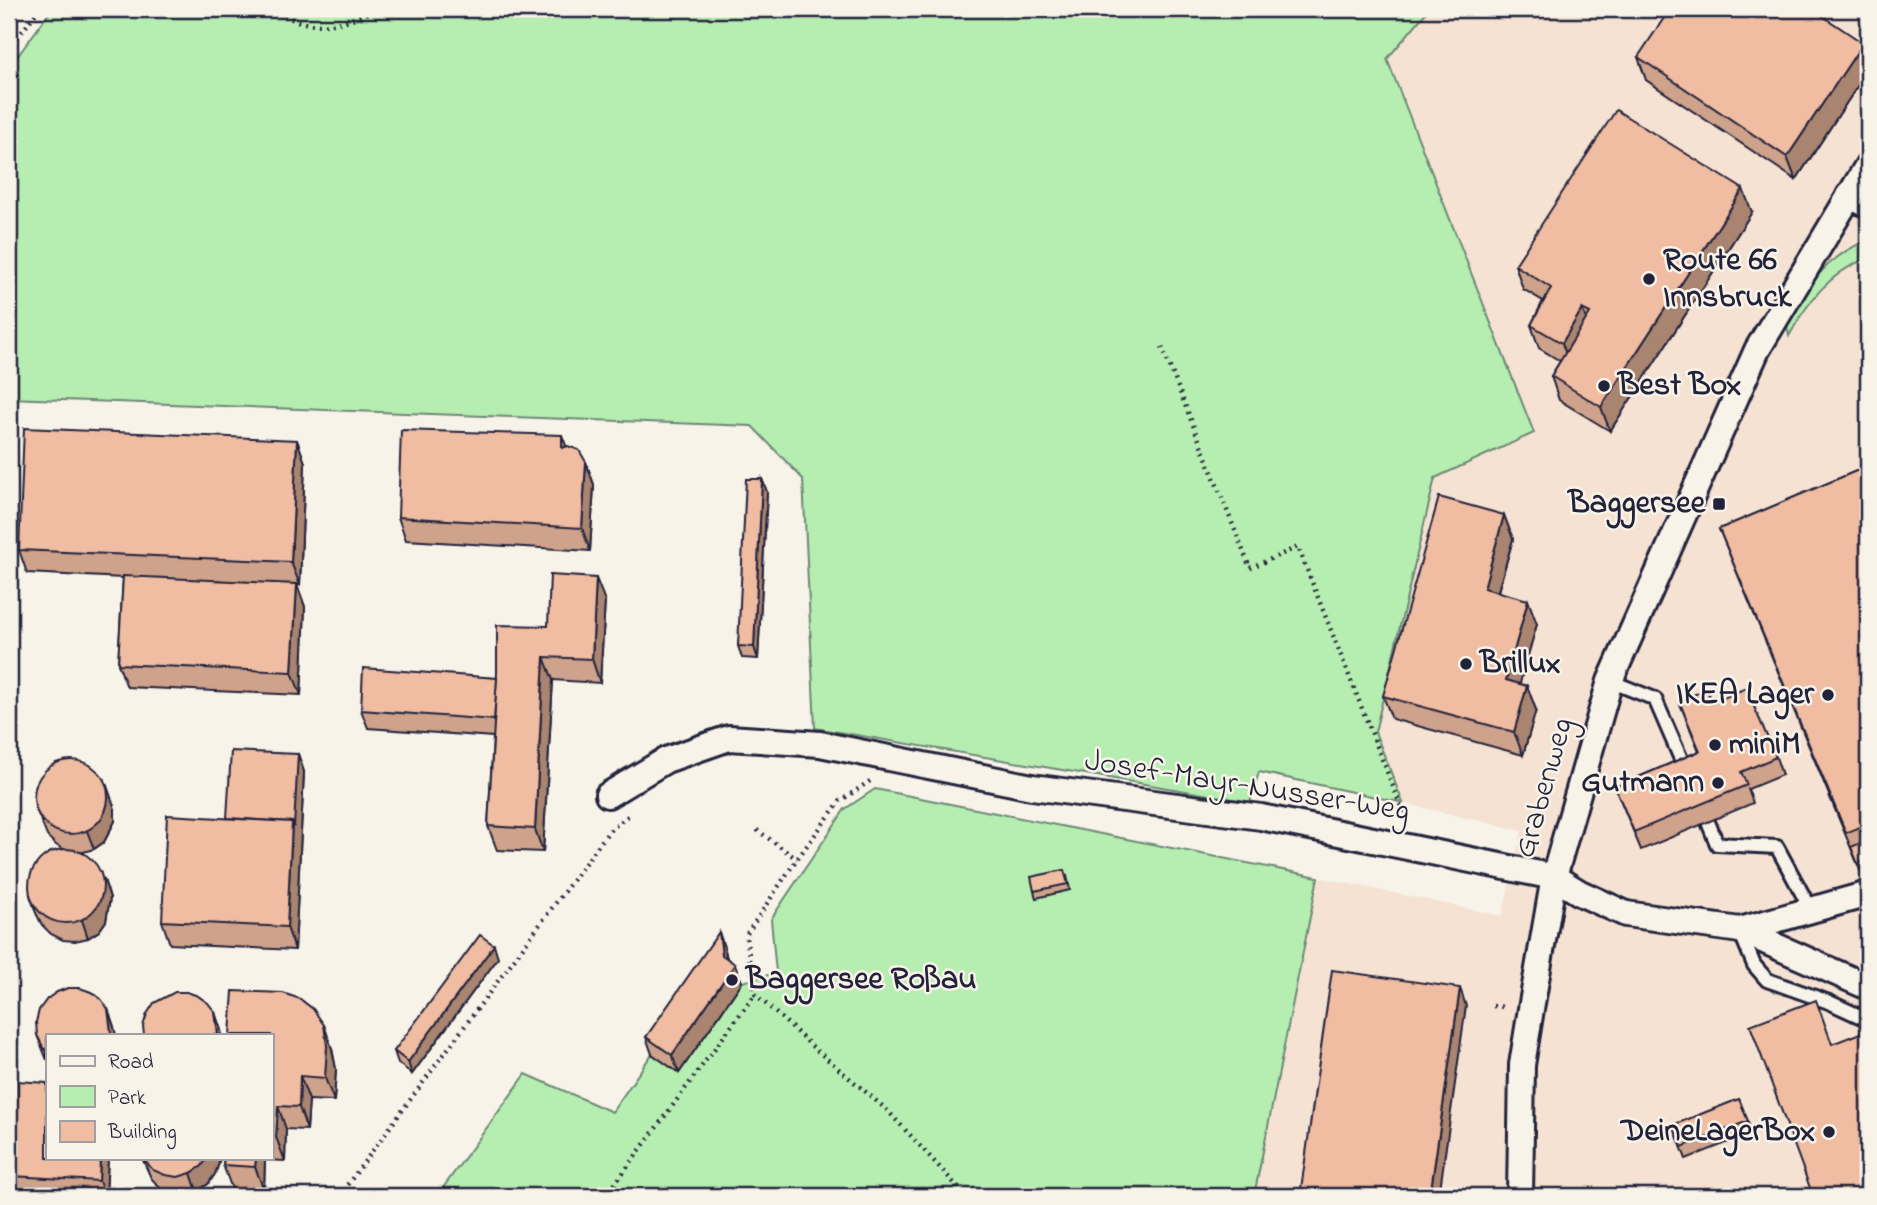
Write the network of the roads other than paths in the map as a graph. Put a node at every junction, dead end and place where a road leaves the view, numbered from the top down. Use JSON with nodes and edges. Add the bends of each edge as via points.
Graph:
{"nodes":[{"id":1,"x":1868,"y":164,"type":"edge"},
{"id":2,"x":1859,"y":201,"type":"edge"},
{"id":3,"x":1610,"y":681,"type":"junction"},
{"id":4,"x":1689,"y":776,"type":"edge"},
{"id":5,"x":608,"y":795,"type":"dead end"},
{"id":6,"x":1709,"y":822,"type":"edge"},
{"id":7,"x":1554,"y":877,"type":"junction"},
{"id":8,"x":1868,"y":894,"type":"edge"},
{"id":9,"x":1811,"y":910,"type":"junction"},
{"id":10,"x":1740,"y":930,"type":"junction"},
{"id":11,"x":1868,"y":987,"type":"edge"},
{"id":12,"x":1868,"y":1020,"type":"edge"},
{"id":13,"x":1520,"y":1196,"type":"edge"}],
"edges":[{"from":1,"to":2,"type":"street","name":"Grabenweg"},
{"from":2,"to":3,"type":"street","name":"Grabenweg","via":[[1757,351]]},
{"from":3,"to":4,"type":"lane","via":[[1656,699]]},
{"from":3,"to":7,"type":"street","name":"Grabenweg"},
{"from":5,"to":7,"type":"street","name":"Josef-Mayr-Nusser-Weg","via":[[666,760],[729,738],[820,744],[1032,787],[1261,817]]},
{"from":6,"to":9,"type":"lane","via":[[1717,844],[1777,847]]},
{"from":7,"to":10,"type":"street","name":"Josef-Mayr-Nusser-Weg","via":[[1626,914]]},
{"from":7,"to":13,"type":"street","name":"Grabenweg","via":[[1522,1065]]},
{"from":8,"to":9,"type":"street"},
{"from":9,"to":10,"type":"street"},
{"from":10,"to":11,"type":"street","name":"Josef-Mayr-Nusser-Weg"},
{"from":10,"to":12,"type":"lane","via":[[1754,965],[1768,980]]}]}
